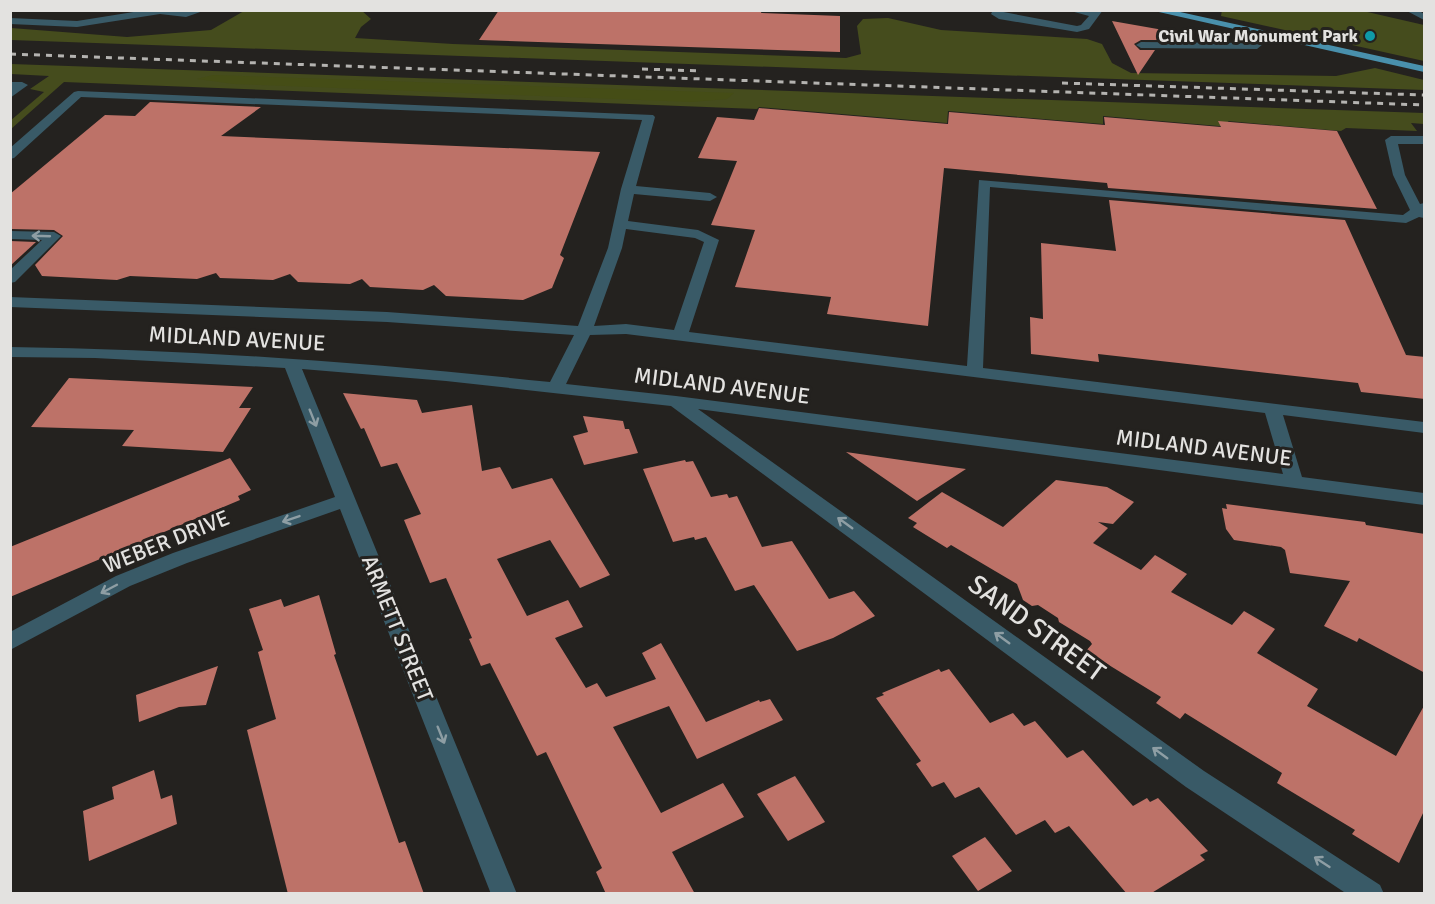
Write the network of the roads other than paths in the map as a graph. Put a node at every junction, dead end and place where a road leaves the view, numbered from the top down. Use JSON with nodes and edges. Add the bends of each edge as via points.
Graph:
{"nodes":[{"id":1,"x":202,"y":10,"type":"edge"},
{"id":2,"x":998,"y":10,"type":"edge"},
{"id":3,"x":1071,"y":10,"type":"edge"},
{"id":4,"x":1154,"y":10,"type":"edge"},
{"id":5,"x":1409,"y":10,"type":"edge"},
{"id":6,"x":154,"y":11,"type":"edge"},
{"id":7,"x":1097,"y":13,"type":"edge"},
{"id":8,"x":1425,"y":17,"type":"edge"},
{"id":9,"x":10,"y":21,"type":"edge"},
{"id":10,"x":1270,"y":33,"type":"junction"},
{"id":11,"x":1141,"y":45,"type":"dead end"},
{"id":12,"x":1425,"y":69,"type":"edge"},
{"id":13,"x":10,"y":84,"type":"edge"},
{"id":14,"x":10,"y":94,"type":"edge"},
{"id":15,"x":1425,"y":140,"type":"edge"},
{"id":16,"x":10,"y":155,"type":"edge"},
{"id":17,"x":628,"y":189,"type":"junction"},
{"id":18,"x":710,"y":197,"type":"dead end"},
{"id":19,"x":1422,"y":211,"type":"edge"},
{"id":20,"x":620,"y":224,"type":"junction"},
{"id":21,"x":10,"y":235,"type":"edge"},
{"id":22,"x":10,"y":279,"type":"edge"},
{"id":23,"x":10,"y":302,"type":"edge"},
{"id":24,"x":584,"y":331,"type":"junction"},
{"id":25,"x":680,"y":335,"type":"junction"},
{"id":26,"x":10,"y":352,"type":"edge"},
{"id":27,"x":291,"y":363,"type":"junction"},
{"id":28,"x":975,"y":372,"type":"junction"},
{"id":29,"x":556,"y":388,"type":"junction"},
{"id":30,"x":676,"y":401,"type":"junction"},
{"id":31,"x":1272,"y":409,"type":"junction"},
{"id":32,"x":1425,"y":428,"type":"edge"},
{"id":33,"x":1294,"y":482,"type":"junction"},
{"id":34,"x":1425,"y":499,"type":"edge"},
{"id":35,"x":346,"y":500,"type":"junction"},
{"id":36,"x":10,"y":642,"type":"edge"},
{"id":37,"x":504,"y":894,"type":"edge"},
{"id":38,"x":1371,"y":894,"type":"edge"}],
"edges":[{"from":1,"to":6,"type":"street","via":[[186,14]]},
{"from":2,"to":7,"type":"street","via":[[996,14],[1002,17],[1072,29],[1085,27]]},
{"from":3,"to":7,"type":"street"},
{"from":4,"to":10,"type":"main road"},
{"from":5,"to":8,"type":"street"},
{"from":6,"to":9,"type":"street","via":[[77,24]]},
{"from":10,"to":11,"type":"street","via":[[1257,46]]},
{"from":10,"to":12,"type":"main road"},
{"from":13,"to":14,"type":"street","via":[[22,85]]},
{"from":15,"to":19,"type":"street","via":[[1391,140],[1399,175]]},
{"from":16,"to":17,"type":"street","via":[[78,94],[649,117]]},
{"from":17,"to":18,"type":"street"},
{"from":17,"to":20,"type":"street"},
{"from":19,"to":28,"type":"street","via":[[1406,219],[984,183]]},
{"from":20,"to":24,"type":"street"},
{"from":20,"to":25,"type":"street","via":[[698,234],[712,240]]},
{"from":22,"to":21,"type":"street","one_way":true,"via":[[54,236]]},
{"from":23,"to":24,"type":"street","via":[[376,316]]},
{"from":24,"to":25,"type":"street","via":[[626,329]]},
{"from":24,"to":29,"type":"street"},
{"from":25,"to":28,"type":"street"},
{"from":26,"to":27,"type":"street","name":"MIDLAND AVENUE"},
{"from":27,"to":29,"type":"street","name":"MIDLAND AVENUE"},
{"from":27,"to":35,"type":"street","name":"ARMETT STREET","one_way":true},
{"from":28,"to":31,"type":"street"},
{"from":29,"to":30,"type":"street","name":"MIDLAND AVENUE"},
{"from":30,"to":33,"type":"street","name":"MIDLAND AVENUE"},
{"from":38,"to":30,"type":"street","name":"SAND STREET","one_way":true,"via":[[1196,779]]},
{"from":31,"to":32,"type":"street"},
{"from":31,"to":33,"type":"street"},
{"from":33,"to":34,"type":"street","name":"MIDLAND AVENUE"},
{"from":35,"to":36,"type":"street","name":"WEBER DRIVE","one_way":true,"via":[[123,581]]},
{"from":35,"to":37,"type":"street","name":"ARMETT STREET","one_way":true}]}
